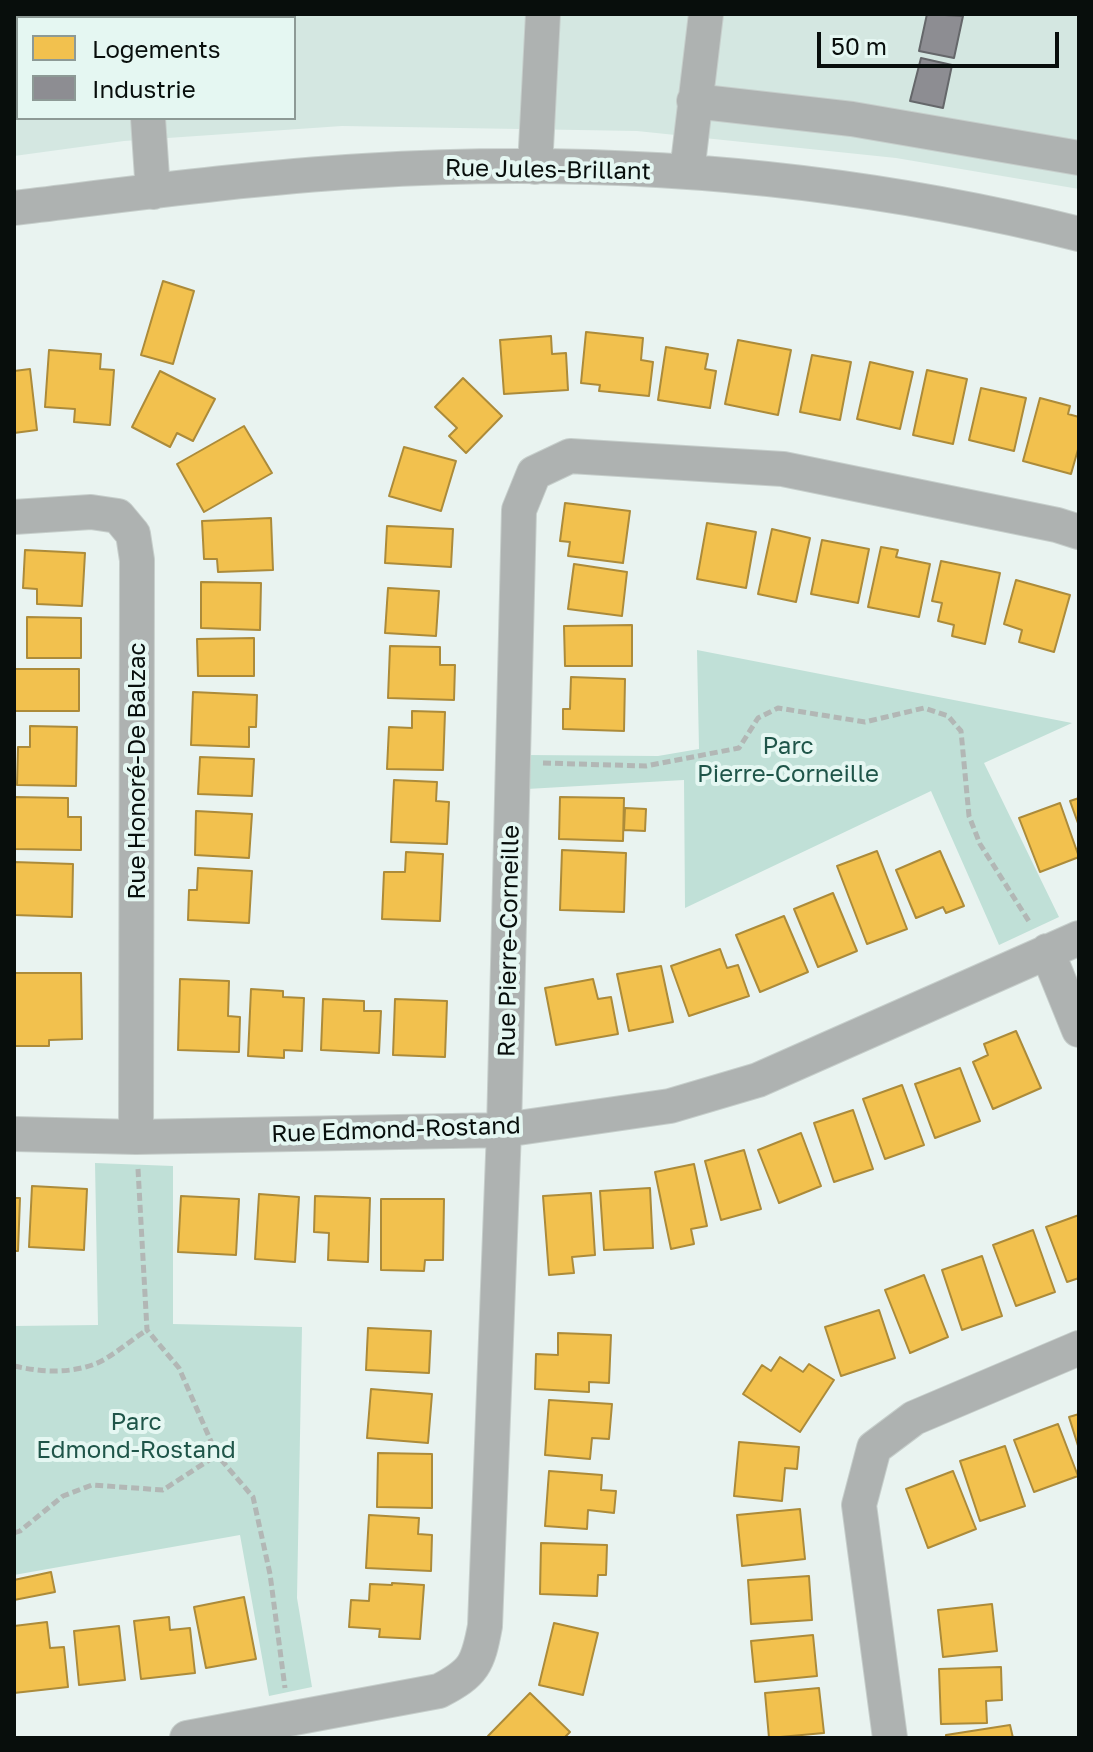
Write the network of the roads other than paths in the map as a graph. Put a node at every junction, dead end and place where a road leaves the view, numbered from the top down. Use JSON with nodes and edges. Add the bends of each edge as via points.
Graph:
{"nodes":[{"id":1,"x":543,"y":14,"type":"edge"},
{"id":2,"x":706,"y":14,"type":"edge"},
{"id":3,"x":694,"y":101,"type":"junction"},
{"id":4,"x":148,"y":120,"type":"edge"},
{"id":5,"x":1079,"y":158,"type":"edge"},
{"id":6,"x":535,"y":167,"type":"junction"},
{"id":7,"x":687,"y":172,"type":"junction"},
{"id":8,"x":153,"y":192,"type":"junction"},
{"id":9,"x":14,"y":208,"type":"edge"},
{"id":10,"x":1079,"y":234,"type":"edge"},
{"id":11,"x":14,"y":517,"type":"edge"},
{"id":12,"x":1079,"y":532,"type":"edge"},
{"id":13,"x":1079,"y":938,"type":"edge"},
{"id":14,"x":1047,"y":951,"type":"junction"},
{"id":15,"x":1079,"y":1030,"type":"edge"},
{"id":16,"x":504,"y":1130,"type":"junction"},
{"id":17,"x":14,"y":1134,"type":"edge"},
{"id":18,"x":136,"y":1137,"type":"junction"},
{"id":19,"x":1079,"y":1348,"type":"edge"},
{"id":20,"x":187,"y":1738,"type":"edge"},
{"id":21,"x":890,"y":1738,"type":"edge"}],
"edges":[{"from":1,"to":6,"type":"street"},
{"from":2,"to":3,"type":"street"},
{"from":3,"to":5,"type":"street","via":[[852,119]]},
{"from":3,"to":7,"type":"street"},
{"from":4,"to":8,"type":"street"},
{"from":6,"to":7,"type":"street","name":"Rue Jules-Brillant"},
{"from":6,"to":8,"type":"street","name":"Rue Jules-Brillant","via":[[286,176]]},
{"from":7,"to":10,"type":"street","name":"Rue Jules-Brillant","via":[[915,200]]},
{"from":8,"to":9,"type":"street","name":"Rue Jules-Brillant"},
{"from":11,"to":18,"type":"street","name":"Rue Honoré-De Balzac","via":[[91,512],[118,516],[133,534]]},
{"from":12,"to":16,"type":"street","name":"Rue Pierre-Corneille","via":[[783,469],[570,456],[534,473],[519,510]]},
{"from":13,"to":14,"type":"street","name":"Rue Edmond-Rostand"},
{"from":14,"to":15,"type":"street"},
{"from":14,"to":16,"type":"street","name":"Rue Edmond-Rostand","via":[[758,1080],[670,1106]]},
{"from":16,"to":18,"type":"street","name":"Rue Edmond-Rostand"},
{"from":16,"to":20,"type":"street","name":"Rue Pierre-Corneille","via":[[480,1651],[466,1677],[439,1691]]},
{"from":17,"to":18,"type":"street","name":"Rue Edmond-Rostand"},
{"from":19,"to":21,"type":"street","via":[[914,1418],[874,1448],[859,1505]]}]}
